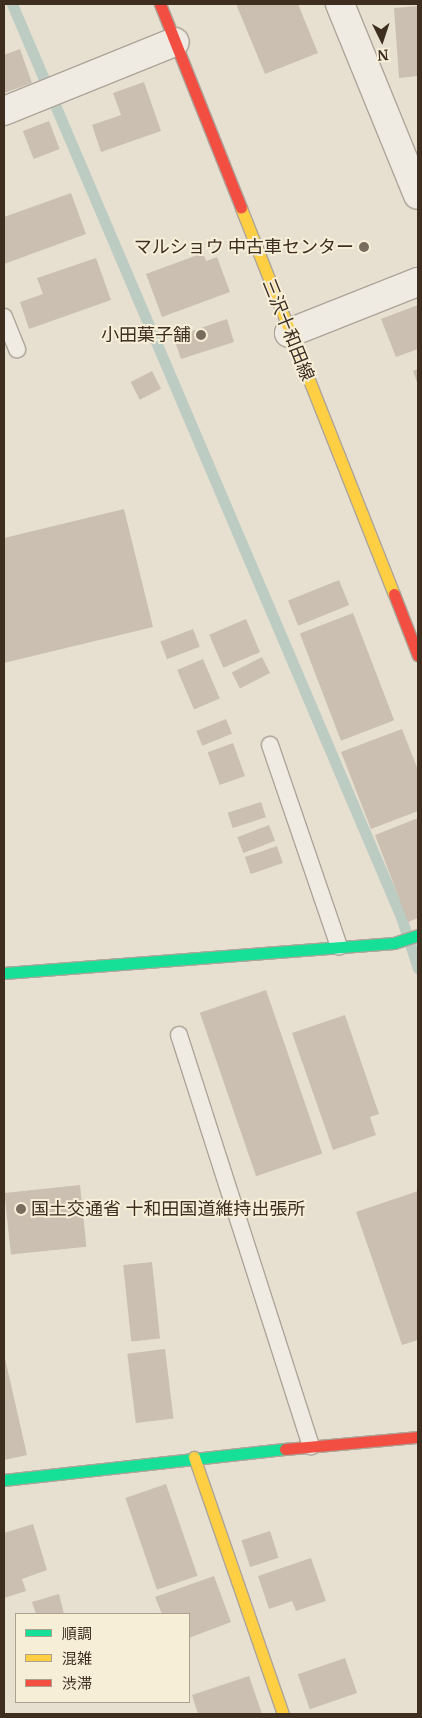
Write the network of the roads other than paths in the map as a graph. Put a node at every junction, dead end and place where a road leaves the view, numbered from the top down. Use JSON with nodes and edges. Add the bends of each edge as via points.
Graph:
{"nodes":[{"id":1,"x":160,"y":4,"type":"edge"},
{"id":2,"x":340,"y":4,"type":"edge"},
{"id":3,"x":175,"y":42,"type":"junction"},
{"id":4,"x":4,"y":110,"type":"edge"},
{"id":5,"x":418,"y":195,"type":"edge"},
{"id":6,"x":418,"y":282,"type":"edge"},
{"id":7,"x":4,"y":317,"type":"edge"},
{"id":8,"x":289,"y":334,"type":"junction"},
{"id":9,"x":17,"y":350,"type":"dead end"},
{"id":10,"x":418,"y":656,"type":"edge"},
{"id":11,"x":270,"y":745,"type":"dead end"},
{"id":12,"x":418,"y":935,"type":"edge"},
{"id":13,"x":339,"y":947,"type":"junction"},
{"id":14,"x":4,"y":973,"type":"edge"},
{"id":15,"x":179,"y":1035,"type":"dead end"},
{"id":16,"x":418,"y":1437,"type":"edge"},
{"id":17,"x":311,"y":1446,"type":"junction"},
{"id":18,"x":194,"y":1457,"type":"junction"},
{"id":19,"x":4,"y":1480,"type":"edge"},
{"id":20,"x":284,"y":1714,"type":"edge"}],
"edges":[{"from":1,"to":3,"type":"street","name":"三沢十和田線"},
{"from":2,"to":5,"type":"street"},
{"from":3,"to":4,"type":"street"},
{"from":3,"to":8,"type":"street","name":"三沢十和田線"},
{"from":6,"to":8,"type":"street"},
{"from":7,"to":9,"type":"lane"},
{"from":8,"to":10,"type":"street","name":"三沢十和田線"},
{"from":11,"to":13,"type":"lane"},
{"from":12,"to":13,"type":"street","via":[[394,943]]},
{"from":13,"to":14,"type":"street"},
{"from":15,"to":17,"type":"lane"},
{"from":16,"to":17,"type":"street"},
{"from":17,"to":18,"type":"street"},
{"from":18,"to":19,"type":"street"},
{"from":18,"to":20,"type":"street"}]}
